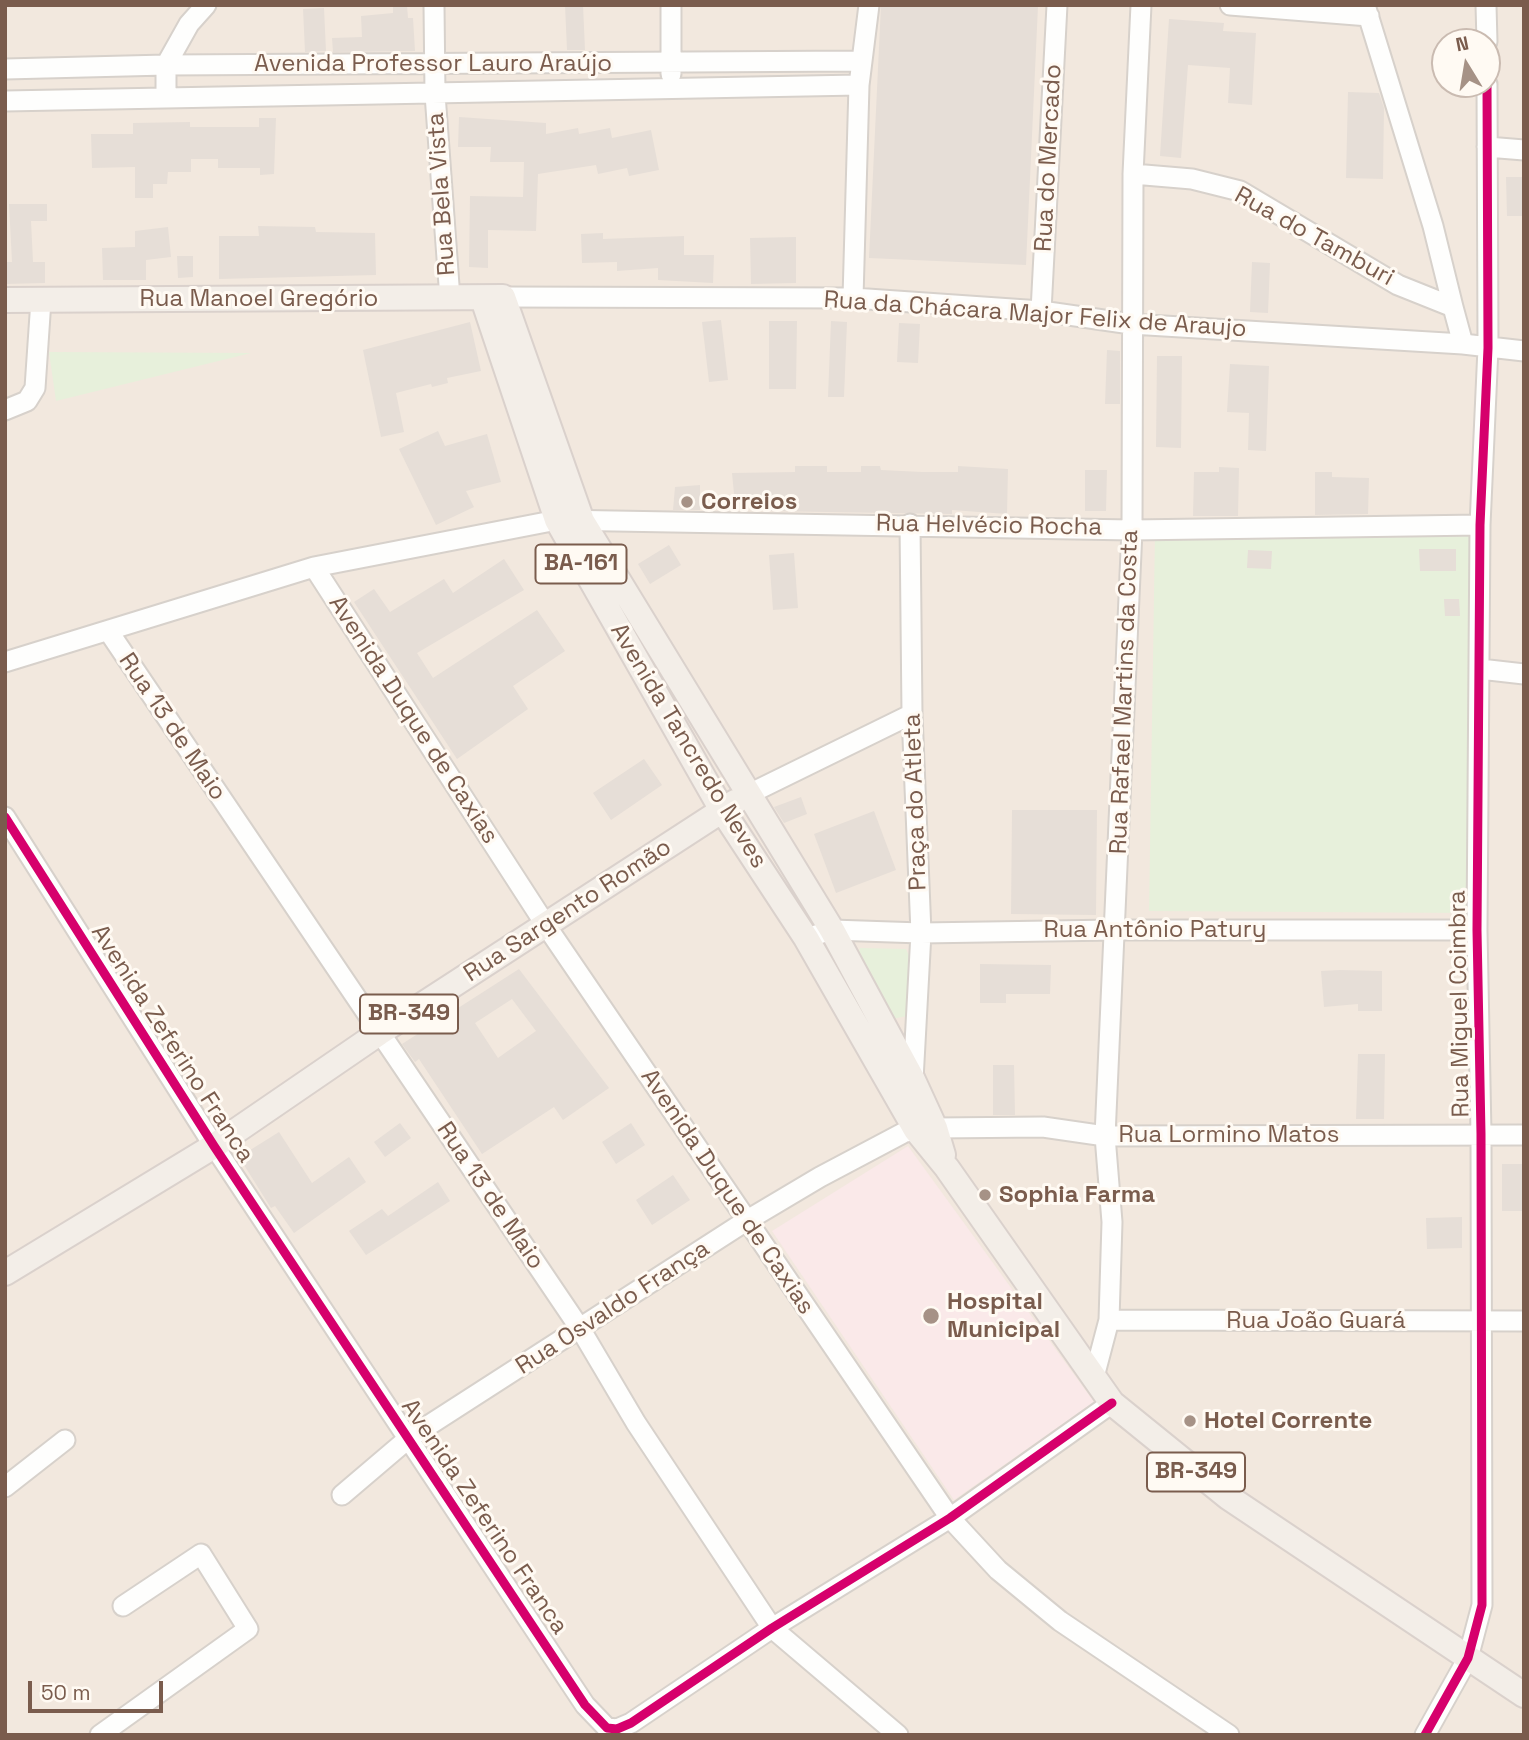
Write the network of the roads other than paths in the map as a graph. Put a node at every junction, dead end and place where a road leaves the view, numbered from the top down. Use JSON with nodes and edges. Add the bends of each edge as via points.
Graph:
{"nodes":[{"id":1,"x":206,"y":5,"type":"edge"},
{"id":2,"x":434,"y":5,"type":"edge"},
{"id":3,"x":671,"y":5,"type":"edge"},
{"id":4,"x":869,"y":5,"type":"edge"},
{"id":5,"x":1057,"y":5,"type":"edge"},
{"id":6,"x":1141,"y":5,"type":"edge"},
{"id":7,"x":1230,"y":5,"type":"edge"},
{"id":8,"x":1486,"y":5,"type":"edge"},
{"id":9,"x":1367,"y":11,"type":"edge"},
{"id":10,"x":1487,"y":28,"type":"edge"},
{"id":11,"x":860,"y":61,"type":"junction"},
{"id":12,"x":670,"y":62,"type":"junction"},
{"id":13,"x":166,"y":65,"type":"junction"},
{"id":14,"x":435,"y":66,"type":"junction"},
{"id":15,"x":5,"y":69,"type":"edge"},
{"id":16,"x":859,"y":85,"type":"junction"},
{"id":17,"x":671,"y":88,"type":"junction"},
{"id":18,"x":435,"y":94,"type":"junction"},
{"id":19,"x":166,"y":97,"type":"junction"},
{"id":20,"x":1487,"y":98,"type":"edge"},
{"id":21,"x":5,"y":100,"type":"edge"},
{"id":22,"x":1487,"y":147,"type":"junction"},
{"id":23,"x":1524,"y":150,"type":"edge"},
{"id":24,"x":1133,"y":174,"type":"junction"},
{"id":25,"x":493,"y":298,"type":"junction"},
{"id":26,"x":853,"y":298,"type":"junction"},
{"id":27,"x":450,"y":299,"type":"junction"},
{"id":28,"x":41,"y":300,"type":"junction"},
{"id":29,"x":8,"y":303,"type":"edge"},
{"id":30,"x":1453,"y":307,"type":"junction"},
{"id":31,"x":1041,"y":311,"type":"junction"},
{"id":32,"x":1131,"y":324,"type":"junction"},
{"id":33,"x":1464,"y":344,"type":"junction"},
{"id":34,"x":1488,"y":348,"type":"junction"},
{"id":35,"x":1524,"y":351,"type":"edge"},
{"id":36,"x":5,"y":411,"type":"edge"},
{"id":37,"x":556,"y":520,"type":"junction"},
{"id":38,"x":582,"y":521,"type":"junction"},
{"id":39,"x":911,"y":524,"type":"junction"},
{"id":40,"x":1480,"y":525,"type":"junction"},
{"id":41,"x":1132,"y":530,"type":"junction"},
{"id":42,"x":314,"y":567,"type":"junction"},
{"id":43,"x":109,"y":632,"type":"junction"},
{"id":44,"x":5,"y":662,"type":"edge"},
{"id":45,"x":1480,"y":669,"type":"junction"},
{"id":46,"x":1524,"y":674,"type":"edge"},
{"id":47,"x":912,"y":714,"type":"junction"},
{"id":48,"x":751,"y":793,"type":"junction"},
{"id":49,"x":722,"y":810,"type":"junction"},
{"id":50,"x":5,"y":817,"type":"edge"},
{"id":51,"x":547,"y":927,"type":"junction"},
{"id":52,"x":832,"y":930,"type":"junction"},
{"id":53,"x":1115,"y":930,"type":"junction"},
{"id":54,"x":1477,"y":930,"type":"junction"},
{"id":55,"x":921,"y":933,"type":"junction"},
{"id":56,"x":806,"y":938,"type":"junction"},
{"id":57,"x":379,"y":1033,"type":"junction"},
{"id":58,"x":913,"y":1080,"type":"junction"},
{"id":59,"x":926,"y":1129,"type":"junction"},
{"id":60,"x":1481,"y":1134,"type":"junction"},
{"id":61,"x":1524,"y":1135,"type":"edge"},
{"id":62,"x":1105,"y":1136,"type":"junction"},
{"id":63,"x":214,"y":1146,"type":"junction"},
{"id":64,"x":746,"y":1221,"type":"junction"},
{"id":65,"x":5,"y":1273,"type":"edge"},
{"id":66,"x":1109,"y":1320,"type":"junction"},
{"id":67,"x":1524,"y":1321,"type":"edge"},
{"id":68,"x":1480,"y":1322,"type":"junction"},
{"id":69,"x":581,"y":1330,"type":"junction"},
{"id":70,"x":1094,"y":1377,"type":"junction"},
{"id":71,"x":1112,"y":1403,"type":"junction"},
{"id":72,"x":409,"y":1438,"type":"junction"},
{"id":73,"x":65,"y":1440,"type":"dead end"},
{"id":74,"x":5,"y":1487,"type":"edge"},
{"id":75,"x":342,"y":1495,"type":"dead end"},
{"id":76,"x":950,"y":1518,"type":"junction"},
{"id":77,"x":123,"y":1606,"type":"dead end"},
{"id":78,"x":772,"y":1628,"type":"junction"},
{"id":79,"x":1468,"y":1658,"type":"junction"},
{"id":80,"x":1524,"y":1695,"type":"edge"},
{"id":81,"x":100,"y":1735,"type":"edge"},
{"id":82,"x":898,"y":1735,"type":"edge"},
{"id":83,"x":1229,"y":1735,"type":"edge"},
{"id":84,"x":1424,"y":1735,"type":"edge"}],
"edges":[{"from":1,"to":13,"type":"street","via":[[189,24]]},
{"from":2,"to":14,"type":"street","name":"Rua Bela Vista"},
{"from":3,"to":12,"type":"street"},
{"from":4,"to":11,"type":"street"},
{"from":5,"to":31,"type":"street","name":"Rua do Mercado"},
{"from":6,"to":24,"type":"street","name":"Rua Rafael Martins da Costa"},
{"from":7,"to":9,"type":"street"},
{"from":8,"to":10,"type":"street"},
{"from":9,"to":30,"type":"street"},
{"from":11,"to":12,"type":"street","name":"Avenida Professor Lauro Araújo"},
{"from":11,"to":16,"type":"street"},
{"from":12,"to":14,"type":"street","name":"Avenida Professor Lauro Araújo"},
{"from":12,"to":17,"type":"street"},
{"from":13,"to":14,"type":"street","name":"Avenida Professor Lauro Araújo"},
{"from":13,"to":15,"type":"street","name":"Avenida Professor Lauro Araújo"},
{"from":13,"to":19,"type":"street"},
{"from":14,"to":18,"type":"street","name":"Rua Bela Vista"},
{"from":16,"to":17,"type":"street","name":"Avenida Professor Lauro Araújo"},
{"from":16,"to":26,"type":"street"},
{"from":17,"to":18,"type":"street","name":"Avenida Professor Lauro Araújo"},
{"from":18,"to":19,"type":"street","name":"Avenida Professor Lauro Araújo"},
{"from":18,"to":27,"type":"street","name":"Rua Bela Vista"},
{"from":19,"to":21,"type":"street","name":"Avenida Professor Lauro Araújo"},
{"from":20,"to":22,"type":"street","name":"Rua Miguel Coimbra"},
{"from":22,"to":23,"type":"street"},
{"from":22,"to":34,"type":"street","name":"Rua Miguel Coimbra"},
{"from":24,"to":30,"type":"street","name":"Rua do Tamburi","via":[[1192,179],[1240,191],[1398,285]]},
{"from":24,"to":32,"type":"street","name":"Rua Rafael Martins da Costa"},
{"from":25,"to":26,"type":"street","name":"Rua da Chácara Major Felix de Araujo"},
{"from":25,"to":27,"type":"main road","name":"Rua Manoel Gregório"},
{"from":25,"to":37,"type":"main road","name":"Avenida Tancredo Neves","number":"BA-161"},
{"from":25,"to":38,"type":"main road","name":"Avenida Tancredo Neves","number":"BA-161"},
{"from":26,"to":31,"type":"street","name":"Rua da Chácara Major Felix de Araujo"},
{"from":27,"to":28,"type":"main road","name":"Rua Manoel Gregório"},
{"from":28,"to":29,"type":"main road","name":"Rua Manoel Gregório"},
{"from":28,"to":36,"type":"street","via":[[35,387],[27,401]]},
{"from":30,"to":33,"type":"street"},
{"from":31,"to":32,"type":"street","name":"Rua da Chácara Major Felix de Araujo"},
{"from":32,"to":33,"type":"street","name":"Rua da Chácara Major Felix de Araujo"},
{"from":32,"to":41,"type":"street","name":"Rua Rafael Martins da Costa"},
{"from":33,"to":34,"type":"street","name":"Rua da Chácara Major Felix de Araujo"},
{"from":34,"to":35,"type":"street","name":"Rua da Chácara Major Felix de Araujo"},
{"from":34,"to":40,"type":"street","name":"Rua Miguel Coimbra"},
{"from":37,"to":38,"type":"street","name":"Rua Helvécio Rocha"},
{"from":37,"to":42,"type":"street","name":"Rua Helvécio Rocha"},
{"from":37,"to":49,"type":"main road","name":"Avenida Tancredo Neves","number":"BA-161"},
{"from":38,"to":39,"type":"street","name":"Rua Helvécio Rocha"},
{"from":38,"to":48,"type":"main road","name":"Avenida Tancredo Neves","number":"BA-161"},
{"from":39,"to":41,"type":"street","name":"Rua Helvécio Rocha"},
{"from":39,"to":47,"type":"street","name":"Praça do Atleta"},
{"from":40,"to":41,"type":"street","name":"Rua Helvécio Rocha"},
{"from":40,"to":45,"type":"street","name":"Rua Miguel Coimbra"},
{"from":41,"to":53,"type":"street","name":"Rua Rafael Martins da Costa"},
{"from":42,"to":43,"type":"street","name":"Rua Helvécio Rocha"},
{"from":42,"to":51,"type":"street","name":"Avenida Duque de Caxias"},
{"from":43,"to":44,"type":"street","name":"Rua Helvécio Rocha"},
{"from":43,"to":57,"type":"street","name":"Rua 13 de Maio"},
{"from":45,"to":46,"type":"street"},
{"from":45,"to":54,"type":"street","name":"Rua Miguel Coimbra"},
{"from":47,"to":48,"type":"street"},
{"from":47,"to":55,"type":"street","name":"Praça do Atleta"},
{"from":48,"to":49,"type":"main road","name":"Rua Sargento Romão","number":"BR-349"},
{"from":48,"to":52,"type":"main road","name":"Avenida Tancredo Neves","number":"BR-349"},
{"from":49,"to":51,"type":"main road","name":"Rua Sargento Romão","number":"BR-349"},
{"from":49,"to":56,"type":"main road","name":"Avenida Tancredo Neves","number":"BR-349"},
{"from":50,"to":63,"type":"street","name":"Avenida Zeferino Franca"},
{"from":51,"to":57,"type":"main road","name":"Rua Sargento Romão","number":"BR-349"},
{"from":51,"to":64,"type":"street","name":"Avenida Duque de Caxias"},
{"from":52,"to":55,"type":"street","name":"Rua Antônio Patury"},
{"from":52,"to":56,"type":"street","name":"Rua Antônio Patury"},
{"from":52,"to":58,"type":"main road","name":"Avenida Tancredo Neves","number":"BR-349"},
{"from":53,"to":54,"type":"street","name":"Rua Antônio Patury"},
{"from":53,"to":55,"type":"street","name":"Rua Antônio Patury"},
{"from":53,"to":62,"type":"street","name":"Rua Rafael Martins da Costa"},
{"from":54,"to":60,"type":"street","name":"Rua Miguel Coimbra"},
{"from":55,"to":58,"type":"street","name":"Praça do Atleta"},
{"from":56,"to":59,"type":"main road","name":"Avenida Tancredo Neves","number":"BR-349"},
{"from":57,"to":63,"type":"main road","name":"Rua Sargento Romão","number":"BR-349"},
{"from":57,"to":69,"type":"street","name":"Rua 13 de Maio"},
{"from":58,"to":59,"type":"main road","name":"Avenida Tancredo Neves","number":"BR-349"},
{"from":59,"to":62,"type":"street","name":"Rua Lormino Matos","via":[[1043,1127]]},
{"from":59,"to":64,"type":"street","name":"Rua Osvaldo França","via":[[893,1137]]},
{"from":59,"to":70,"type":"main road","name":"Avenida Tancredo Neves","number":"BR-349","via":[[947,1168]]},
{"from":60,"to":61,"type":"street","name":"Rua Lormino Matos"},
{"from":60,"to":62,"type":"street","name":"Rua Lormino Matos"},
{"from":60,"to":68,"type":"street","name":"Rua Miguel Coimbra"},
{"from":62,"to":66,"type":"street","name":"Rua Rafael Martins da Costa","via":[[1112,1222]]},
{"from":63,"to":65,"type":"main road","name":"Rua Sargento Romão","number":"BR-349"},
{"from":63,"to":72,"type":"street","name":"Avenida Zeferino Franca"},
{"from":64,"to":69,"type":"street","name":"Rua Osvaldo França"},
{"from":64,"to":76,"type":"street","name":"Avenida Duque de Caxias"},
{"from":66,"to":68,"type":"street","name":"Rua João Guará"},
{"from":66,"to":70,"type":"street","name":"Rua Rafael Martins da Costa"},
{"from":67,"to":68,"type":"street","name":"Rua João Guará"},
{"from":68,"to":79,"type":"street","name":"Rua Miguel Coimbra","via":[[1482,1605]]},
{"from":69,"to":72,"type":"street","name":"Rua Osvaldo França"},
{"from":69,"to":78,"type":"street","name":"Rua 13 de Maio","via":[[636,1423]]},
{"from":70,"to":71,"type":"main road","name":"Avenida Tancredo Neves","number":"BR-349"},
{"from":71,"to":76,"type":"street","name":"Avenida Zeferino Franca"},
{"from":71,"to":79,"type":"main road","name":"Avenida Tancredo Neves","number":"BR-349","via":[[1228,1497]]},
{"from":72,"to":75,"type":"street","name":"Rua Osvaldo França"},
{"from":72,"to":78,"type":"street","name":"Avenida Zeferino Franca","via":[[585,1705],[607,1728],[631,1723]]},
{"from":73,"to":74,"type":"street"},
{"from":76,"to":78,"type":"street","name":"Avenida Zeferino Franca"},
{"from":76,"to":83,"type":"street","name":"Avenida Duque de Caxias","via":[[998,1570],[1060,1621]]},
{"from":77,"to":81,"type":"street","via":[[201,1554],[248,1629]]},
{"from":78,"to":82,"type":"street","name":"Rua 13 de Maio"},
{"from":79,"to":80,"type":"main road","name":"Avenida Tancredo Neves","number":"BR-349"},
{"from":79,"to":84,"type":"street"}]}
